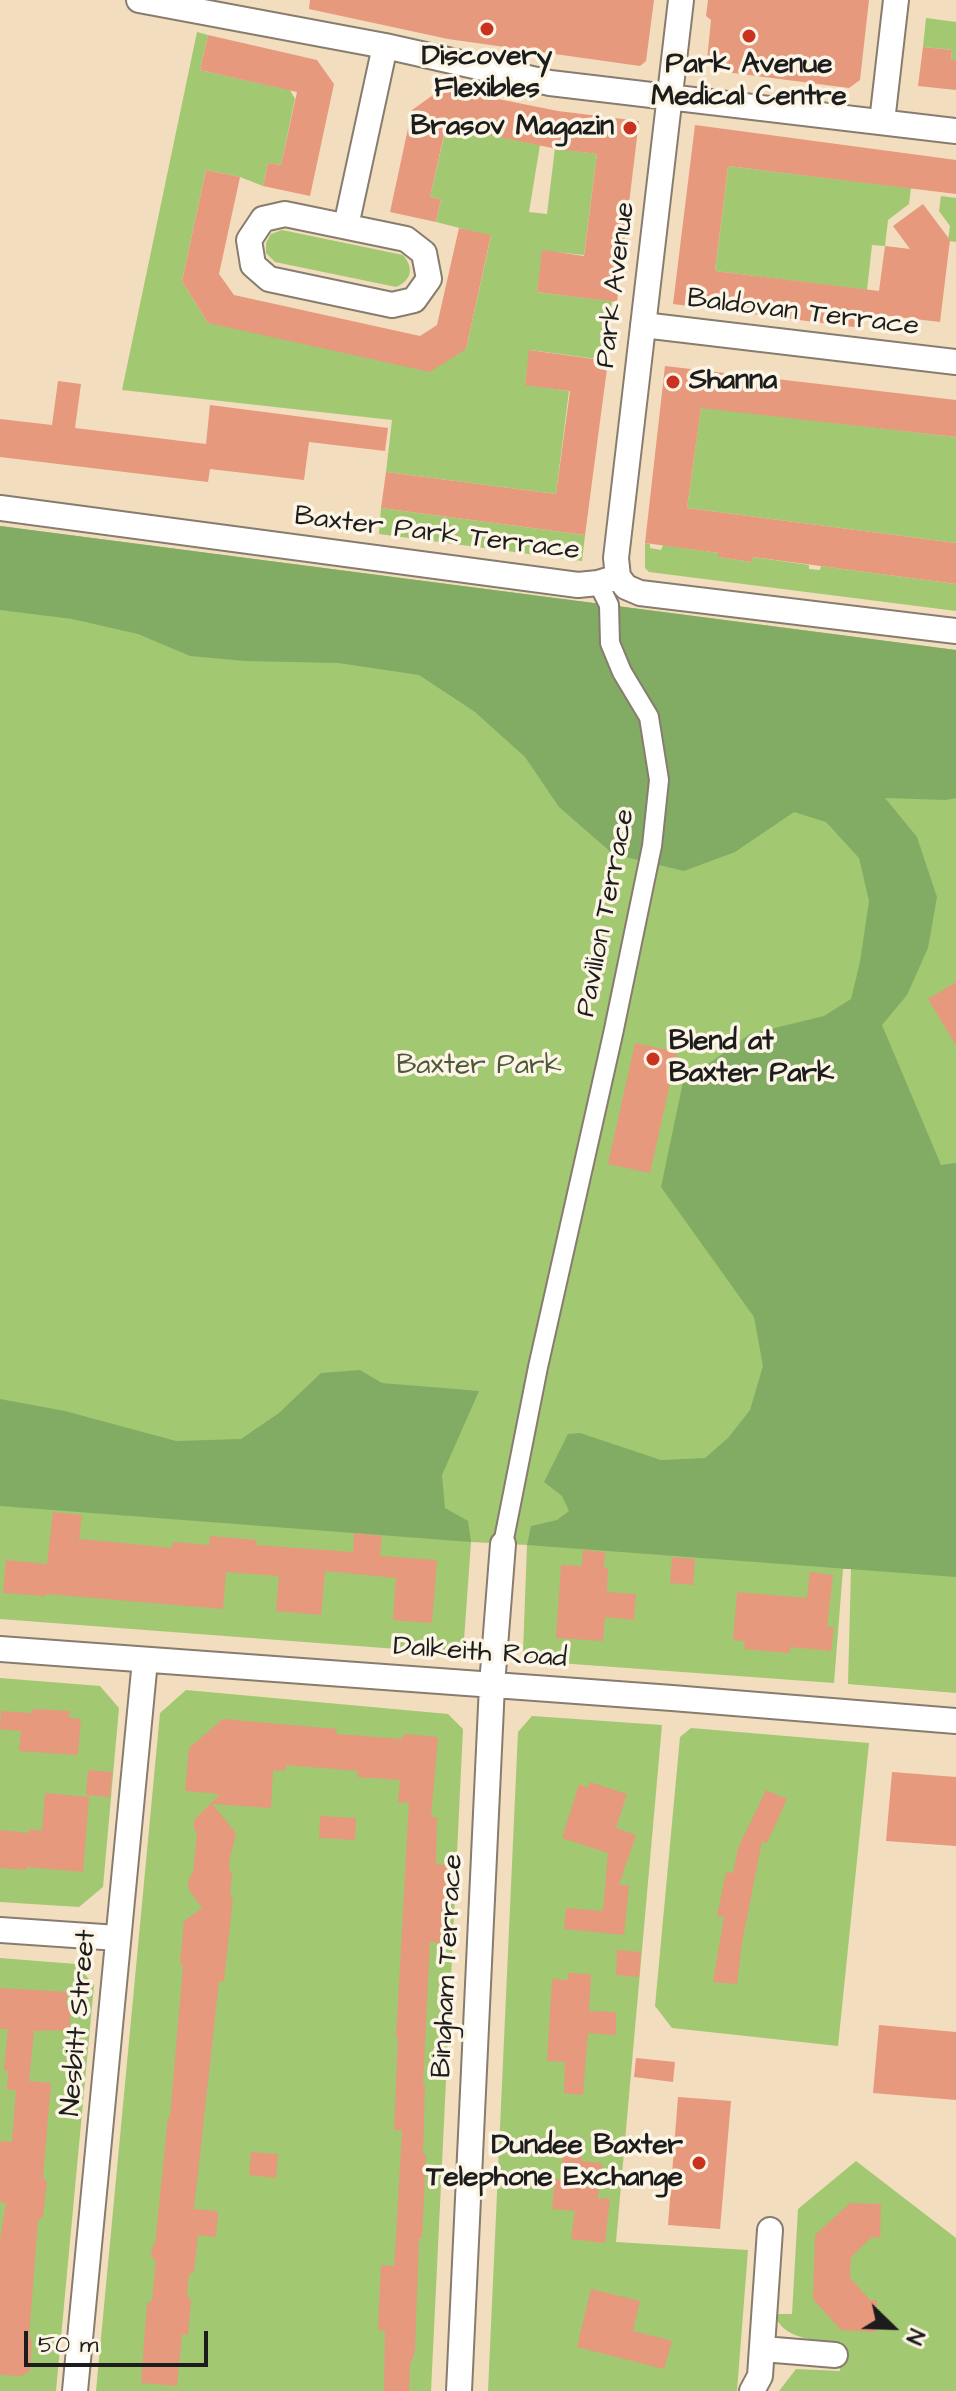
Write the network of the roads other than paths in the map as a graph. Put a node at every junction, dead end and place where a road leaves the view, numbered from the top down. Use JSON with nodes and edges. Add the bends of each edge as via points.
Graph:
{"nodes":[{"id":1,"x":139,"y":0,"type":"edge"},
{"id":2,"x":681,"y":0,"type":"edge"},
{"id":3,"x":896,"y":0,"type":"edge"},
{"id":4,"x":385,"y":46,"type":"junction"},
{"id":5,"x":669,"y":97,"type":"junction"},
{"id":6,"x":882,"y":122,"type":"junction"},
{"id":7,"x":956,"y":131,"type":"edge"},
{"id":8,"x":346,"y":226,"type":"junction"},
{"id":9,"x":643,"y":325,"type":"junction"},
{"id":10,"x":956,"y":362,"type":"edge"},
{"id":11,"x":0,"y":508,"type":"edge"},
{"id":12,"x":608,"y":580,"type":"junction"},
{"id":13,"x":956,"y":631,"type":"edge"},
{"id":14,"x":503,"y":1544,"type":"joint"},
{"id":15,"x":0,"y":1649,"type":"edge"},
{"id":16,"x":145,"y":1660,"type":"junction"},
{"id":17,"x":492,"y":1685,"type":"junction"},
{"id":18,"x":956,"y":1721,"type":"edge"},
{"id":19,"x":0,"y":1930,"type":"edge"},
{"id":20,"x":118,"y":1938,"type":"junction"},
{"id":21,"x":770,"y":2230,"type":"dead end"},
{"id":22,"x":763,"y":2349,"type":"junction"},
{"id":23,"x":835,"y":2355,"type":"dead end"},
{"id":24,"x":75,"y":2391,"type":"edge"},
{"id":25,"x":459,"y":2391,"type":"edge"},
{"id":26,"x":752,"y":2391,"type":"edge"}],
"edges":[{"from":1,"to":4,"type":"street"},
{"from":2,"to":5,"type":"street","name":"Park Avenue"},
{"from":3,"to":6,"type":"street"},
{"from":4,"to":5,"type":"street","via":[[550,83]]},
{"from":4,"to":8,"type":"street"},
{"from":5,"to":6,"type":"street"},
{"from":5,"to":9,"type":"street","name":"Park Avenue"},
{"from":6,"to":7,"type":"street"},
{"from":8,"to":8,"type":"street","via":[[406,239],[424,253],[429,279],[414,300],[392,305],[269,279],[253,265],[249,240],[263,219],[285,214]]},
{"from":9,"to":10,"type":"street","name":"Baldovan Terrace"},
{"from":9,"to":12,"type":"street","name":"Park Avenue","via":[[616,558]]},
{"from":11,"to":12,"type":"street","name":"Baxter Park Terrace","via":[[578,585]]},
{"from":12,"to":13,"type":"street","name":"Baxter Park Terrace","via":[[640,593]]},
{"from":12,"to":14,"type":"street","name":"Pavilion Terrace","via":[[610,643],[649,717],[659,780],[652,846]]},
{"from":14,"to":17,"type":"street","name":"Bingham Terrace"},
{"from":15,"to":16,"type":"street","name":"Dalkeith Road"},
{"from":16,"to":17,"type":"street","name":"Dalkeith Road"},
{"from":16,"to":20,"type":"street","name":"Nesbitt Street"},
{"from":17,"to":18,"type":"street","name":"Dalkeith Road"},
{"from":17,"to":25,"type":"street","name":"Bingham Terrace"},
{"from":19,"to":20,"type":"street"},
{"from":20,"to":24,"type":"street","name":"Nesbitt Street"},
{"from":21,"to":22,"type":"street"},
{"from":22,"to":23,"type":"street"},
{"from":22,"to":26,"type":"street"}]}
